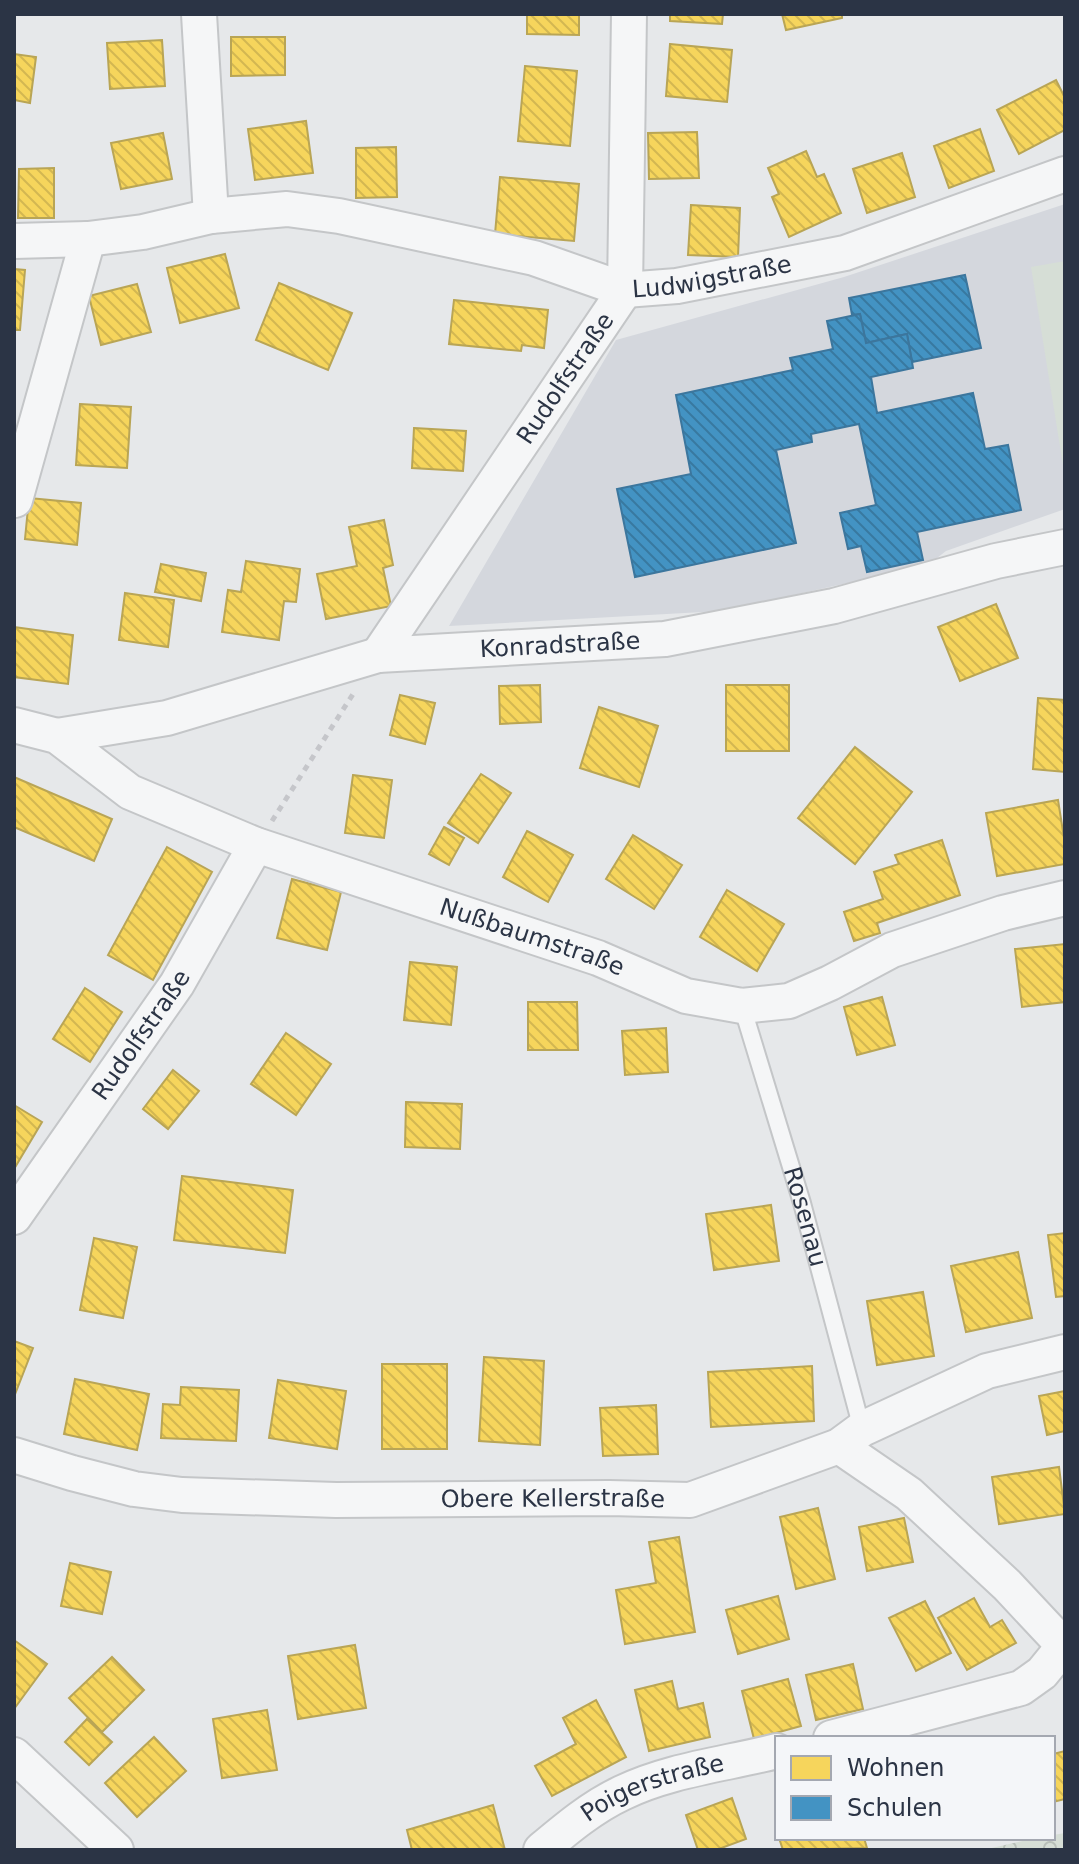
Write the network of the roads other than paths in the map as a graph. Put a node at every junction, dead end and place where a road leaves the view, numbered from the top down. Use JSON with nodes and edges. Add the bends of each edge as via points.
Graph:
{"nodes":[{"id":1,"x":199,"y":14,"type":"edge"},
{"id":2,"x":629,"y":14,"type":"edge"},
{"id":3,"x":1065,"y":174,"type":"edge"},
{"id":4,"x":211,"y":216,"type":"junction"},
{"id":5,"x":88,"y":239,"type":"junction"},
{"id":6,"x":14,"y":241,"type":"edge"},
{"id":7,"x":625,"y":290,"type":"junction"},
{"id":8,"x":15,"y":500,"type":"edge"},
{"id":9,"x":1065,"y":547,"type":"edge"},
{"id":10,"x":378,"y":655,"type":"junction"},
{"id":11,"x":14,"y":725,"type":"edge"},
{"id":12,"x":57,"y":736,"type":"junction"},
{"id":13,"x":256,"y":845,"type":"junction"},
{"id":14,"x":1065,"y":898,"type":"edge"},
{"id":15,"x":742,"y":1006,"type":"junction"},
{"id":16,"x":14,"y":1217,"type":"edge"},
{"id":17,"x":1065,"y":1352,"type":"edge"},
{"id":18,"x":851,"y":1437,"type":"junction"},
{"id":19,"x":14,"y":1455,"type":"edge"},
{"id":20,"x":1064,"y":1646,"type":"edge"},
{"id":21,"x":839,"y":1736,"type":"edge"},
{"id":22,"x":775,"y":1751,"type":"edge"},
{"id":23,"x":14,"y":1755,"type":"edge"},
{"id":24,"x":116,"y":1850,"type":"edge"},
{"id":25,"x":541,"y":1850,"type":"edge"}],
"edges":[{"from":1,"to":4,"type":"street"},
{"from":2,"to":7,"type":"street","name":"Rudolfstraße"},
{"from":3,"to":7,"type":"street","name":"Ludwigstraße","via":[[845,253],[677,286]]},
{"from":4,"to":5,"type":"street","name":"Ludwigstraße"},
{"from":4,"to":7,"type":"street","name":"Ludwigstraße","via":[[287,209],[339,216],[534,258]]},
{"from":5,"to":6,"type":"street","name":"Ludwigstraße"},
{"from":5,"to":8,"type":"street"},
{"from":7,"to":10,"type":"street","name":"Rudolfstraße"},
{"from":9,"to":10,"type":"street","name":"Konradstraße","via":[[834,606],[665,639]]},
{"from":10,"to":12,"type":"street","name":"Konradstraße","via":[[167,718]]},
{"from":11,"to":12,"type":"street","name":"Nußbaumstraße"},
{"from":12,"to":13,"type":"street","name":"Nußbaumstraße","via":[[130,792]]},
{"from":13,"to":15,"type":"street","name":"Nußbaumstraße","via":[[598,958],[686,996]]},
{"from":13,"to":16,"type":"street","name":"Rudolfstraße","via":[[177,984]]},
{"from":14,"to":15,"type":"street","name":"Nußbaumstraße","via":[[892,950],[789,1001]]},
{"from":15,"to":18,"type":"lane","name":"Rosenau","via":[[802,1203]]},
{"from":17,"to":18,"type":"street","name":"Obere Kellerstraße","via":[[987,1371]]},
{"from":18,"to":19,"type":"street","name":"Obere Kellerstraße","via":[[690,1500],[182,1495],[134,1489]]},
{"from":18,"to":20,"type":"street"},
{"from":20,"to":21,"type":"street","via":[[1021,1688]]},
{"from":22,"to":25,"type":"street","name":"Poigerstraße","via":[[622,1793]]},
{"from":23,"to":24,"type":"street"}]}
